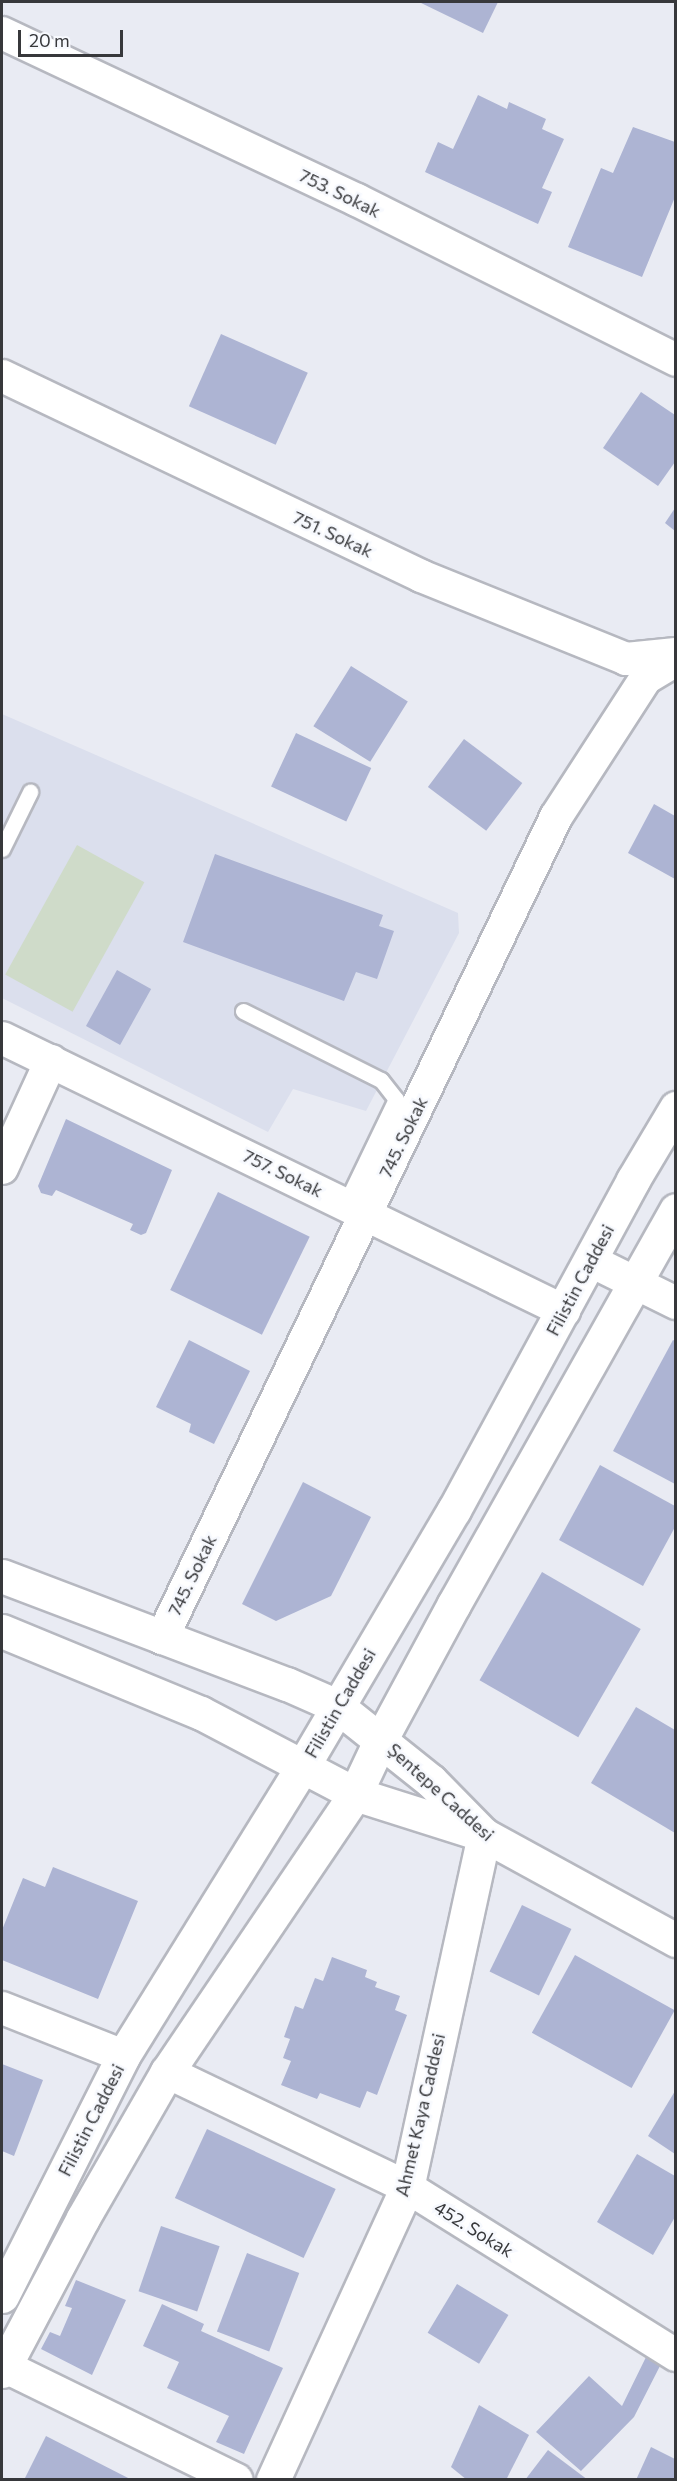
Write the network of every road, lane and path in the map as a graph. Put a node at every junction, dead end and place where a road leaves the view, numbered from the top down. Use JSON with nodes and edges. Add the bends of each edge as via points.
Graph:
{"nodes":[{"id":1,"x":2,"y":33,"type":"edge"},
{"id":2,"x":675,"y":360,"type":"edge"},
{"id":3,"x":2,"y":376,"type":"edge"},
{"id":4,"x":675,"y":654,"type":"edge"},
{"id":5,"x":675,"y":660,"type":"edge"},
{"id":6,"x":30,"y":792,"type":"dead end"},
{"id":7,"x":2,"y":849,"type":"edge"},
{"id":8,"x":243,"y":1011,"type":"dead end"},
{"id":9,"x":2,"y":1038,"type":"edge"},
{"id":10,"x":51,"y":1061,"type":"junction"},
{"id":11,"x":675,"y":1108,"type":"edge"},
{"id":12,"x":2,"y":1168,"type":"edge"},
{"id":13,"x":356,"y":1208,"type":"junction"},
{"id":14,"x":675,"y":1210,"type":"edge"},
{"id":15,"x":591,"y":1261,"type":"junction"},
{"id":16,"x":634,"y":1282,"type":"junction"},
{"id":17,"x":675,"y":1303,"type":"edge"},
{"id":18,"x":564,"y":1311,"type":"junction"},
{"id":19,"x":2,"y":1576,"type":"edge"},
{"id":20,"x":2,"y":1631,"type":"edge"},
{"id":21,"x":162,"y":1638,"type":"junction"},
{"id":22,"x":337,"y":1706,"type":"junction"},
{"id":23,"x":381,"y":1739,"type":"junction"},
{"id":24,"x":303,"y":1767,"type":"junction"},
{"id":25,"x":355,"y":1794,"type":"junction"},
{"id":26,"x":484,"y":1835,"type":"junction"},
{"id":27,"x":675,"y":1940,"type":"edge"},
{"id":28,"x":2,"y":2008,"type":"edge"},
{"id":29,"x":123,"y":2056,"type":"junction"},
{"id":30,"x":167,"y":2072,"type":"junction"},
{"id":31,"x":407,"y":2187,"type":"junction"},
{"id":32,"x":2,"y":2296,"type":"edge"},
{"id":33,"x":675,"y":2355,"type":"edge"},
{"id":34,"x":3,"y":2368,"type":"edge"},
{"id":35,"x":237,"y":2480,"type":"edge"},
{"id":36,"x":273,"y":2480,"type":"edge"}],
"edges":[{"from":1,"to":2,"type":"street","name":"753. Sokak","via":[[357,200]]},
{"from":3,"to":4,"type":"street","name":"751. Sokak","via":[[421,576],[626,659]]},
{"from":5,"to":13,"type":"street","name":"745. Sokak","via":[[646,678],[556,817]]},
{"from":6,"to":7,"type":"lane"},
{"from":8,"to":13,"type":"lane","via":[[381,1080],[396,1099]]},
{"from":9,"to":10,"type":"street","name":"757. Sokak"},
{"from":10,"to":12,"type":"street"},
{"from":10,"to":13,"type":"street","name":"757. Sokak"},
{"from":11,"to":15,"type":"street","name":"Filistin Caddesi"},
{"from":13,"to":18,"type":"street","name":"757. Sokak"},
{"from":13,"to":21,"type":"street","name":"745. Sokak"},
{"from":14,"to":16,"type":"street"},
{"from":15,"to":16,"type":"street"},
{"from":15,"to":18,"type":"street","name":"Filistin Caddesi"},
{"from":16,"to":17,"type":"street"},
{"from":16,"to":23,"type":"street"},
{"from":18,"to":22,"type":"street","name":"Filistin Caddesi","via":[[454,1510]]},
{"from":19,"to":21,"type":"street","name":"Şentepe Caddesi"},
{"from":20,"to":24,"type":"street","via":[[201,1713]]},
{"from":21,"to":22,"type":"street","name":"Şentepe Caddesi"},
{"from":22,"to":23,"type":"street","name":"Şentepe Caddesi"},
{"from":22,"to":24,"type":"street","name":"Filistin Caddesi"},
{"from":23,"to":25,"type":"street"},
{"from":23,"to":26,"type":"street","name":"Şentepe Caddesi"},
{"from":24,"to":25,"type":"street"},
{"from":24,"to":29,"type":"street","name":"Filistin Caddesi"},
{"from":25,"to":26,"type":"street"},
{"from":25,"to":30,"type":"street"},
{"from":26,"to":27,"type":"street","name":"Şentepe Caddesi"},
{"from":26,"to":31,"type":"street","name":"Ahmet Kaya Caddesi"},
{"from":28,"to":29,"type":"street"},
{"from":29,"to":32,"type":"street","name":"Filistin Caddesi"},
{"from":30,"to":31,"type":"street","name":"452. Sokak"},
{"from":30,"to":34,"type":"street"},
{"from":31,"to":33,"type":"street","name":"452. Sokak"},
{"from":31,"to":36,"type":"street","name":"Ahmet Kaya Caddesi"},
{"from":34,"to":35,"type":"street"}]}
